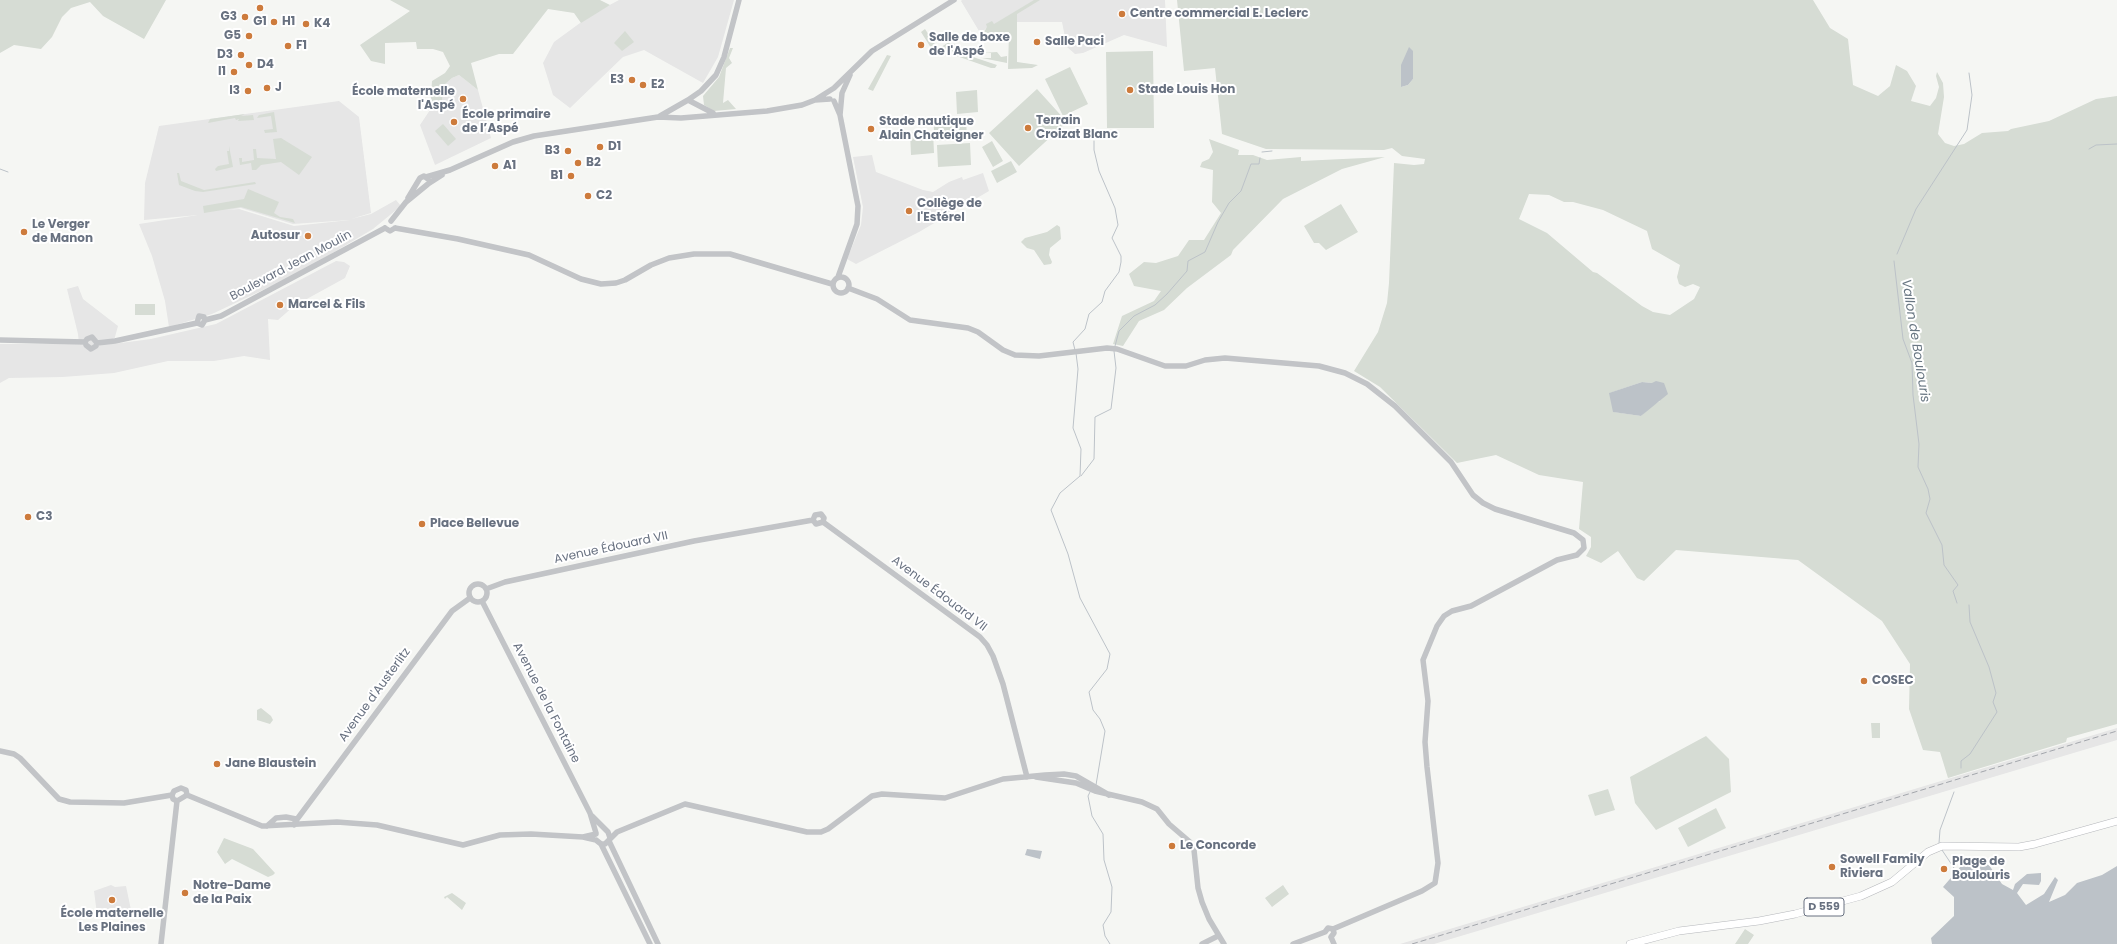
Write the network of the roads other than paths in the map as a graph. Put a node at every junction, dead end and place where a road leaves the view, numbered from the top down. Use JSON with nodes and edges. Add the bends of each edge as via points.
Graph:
{"nodes":[{"id":1,"x":739,"y":0,"type":"edge"},
{"id":2,"x":954,"y":0,"type":"edge"},
{"id":3,"x":851,"y":73,"type":"junction"},
{"id":4,"x":832,"y":89,"type":"junction"},
{"id":5,"x":701,"y":91,"type":"junction"},
{"id":6,"x":842,"y":95,"type":"junction"},
{"id":7,"x":688,"y":100,"type":"junction"},
{"id":8,"x":815,"y":100,"type":"junction"},
{"id":9,"x":832,"y":100,"type":"junction"},
{"id":10,"x":681,"y":106,"type":"junction"},
{"id":11,"x":700,"y":106,"type":"junction"},
{"id":12,"x":716,"y":114,"type":"junction"},
{"id":13,"x":840,"y":115,"type":"junction"},
{"id":14,"x":696,"y":116,"type":"junction"},
{"id":15,"x":658,"y":117,"type":"junction"},
{"id":16,"x":684,"y":117,"type":"junction"},
{"id":17,"x":418,"y":180,"type":"junction"},
{"id":18,"x":426,"y":182,"type":"junction"},
{"id":19,"x":406,"y":202,"type":"junction"},
{"id":20,"x":391,"y":221,"type":"junction"},
{"id":21,"x":385,"y":228,"type":"junction"},
{"id":22,"x":395,"y":228,"type":"junction"},
{"id":23,"x":838,"y":278,"type":"junction"},
{"id":24,"x":832,"y":284,"type":"junction"},
{"id":25,"x":848,"y":288,"type":"junction"},
{"id":26,"x":0,"y":340,"type":"edge"},
{"id":27,"x":813,"y":520,"type":"junction"},
{"id":28,"x":823,"y":522,"type":"junction"},
{"id":29,"x":486,"y":590,"type":"junction"},
{"id":30,"x":470,"y":598,"type":"junction"},
{"id":31,"x":482,"y":601,"type":"junction"},
{"id":32,"x":0,"y":751,"type":"edge"},
{"id":33,"x":1026,"y":777,"type":"junction"},
{"id":34,"x":172,"y":795,"type":"junction"},
{"id":35,"x":187,"y":795,"type":"junction"},
{"id":36,"x":177,"y":801,"type":"junction"},
{"id":37,"x":590,"y":814,"type":"junction"},
{"id":38,"x":2117,"y":821,"type":"edge"},
{"id":39,"x":297,"y":823,"type":"junction"},
{"id":40,"x":606,"y":831,"type":"junction"},
{"id":41,"x":617,"y":832,"type":"junction"},
{"id":42,"x":596,"y":836,"type":"junction"},
{"id":43,"x":609,"y":840,"type":"junction"},
{"id":44,"x":601,"y":844,"type":"junction"},
{"id":45,"x":1333,"y":929,"type":"junction"},
{"id":46,"x":1325,"y":932,"type":"junction"},
{"id":47,"x":1218,"y":936,"type":"junction"},
{"id":48,"x":1331,"y":937,"type":"junction"},
{"id":49,"x":161,"y":944,"type":"edge"},
{"id":50,"x":650,"y":944,"type":"edge"},
{"id":51,"x":658,"y":944,"type":"edge"},
{"id":52,"x":1202,"y":944,"type":"edge"},
{"id":53,"x":1224,"y":944,"type":"edge"},
{"id":54,"x":1293,"y":944,"type":"edge"},
{"id":55,"x":1334,"y":944,"type":"edge"},
{"id":56,"x":1630,"y":944,"type":"edge"}],
"edges":[{"from":1,"to":5,"type":"street","via":[[721,65]]},
{"from":2,"to":3,"type":"street","via":[[872,51]]},
{"from":3,"to":4,"type":"street"},
{"from":3,"to":6,"type":"street"},
{"from":4,"to":6,"type":"street","via":[[839,89]]},
{"from":4,"to":8,"type":"street"},
{"from":4,"to":9,"type":"street","via":[[829,93]]},
{"from":5,"to":7,"type":"street"},
{"from":5,"to":11,"type":"street"},
{"from":6,"to":9,"type":"street","via":[[838,101]]},
{"from":6,"to":13,"type":"street"},
{"from":7,"to":10,"type":"street"},
{"from":7,"to":11,"type":"street"},
{"from":8,"to":9,"type":"street"},
{"from":8,"to":12,"type":"street","via":[[778,110]]},
{"from":9,"to":13,"type":"street"},
{"from":10,"to":15,"type":"street"},
{"from":10,"to":16,"type":"street","via":[[680,110]]},
{"from":11,"to":12,"type":"street"},
{"from":11,"to":14,"type":"street"},
{"from":12,"to":14,"type":"street"},
{"from":13,"to":23,"type":"street","via":[[858,212],[857,224]]},
{"from":14,"to":16,"type":"street"},
{"from":15,"to":16,"type":"street"},
{"from":15,"to":18,"type":"street","via":[[524,138]]},
{"from":17,"to":18,"type":"street","via":[[421,177]]},
{"from":17,"to":18,"type":"street","via":[[419,185]]},
{"from":17,"to":19,"type":"street"},
{"from":18,"to":19,"type":"street"},
{"from":19,"to":20,"type":"street"},
{"from":20,"to":21,"type":"street","via":[[386,223]]},
{"from":20,"to":22,"type":"street"},
{"from":21,"to":22,"type":"street","via":[[390,231]]},
{"from":21,"to":26,"type":"street","name":"Boulevard Jean Moulin","via":[[221,316],[206,320],[202,325],[197,323],[124,340],[97,343],[91,349],[85,342]]},
{"from":22,"to":24,"type":"street","via":[[458,238],[529,255],[582,279],[601,284],[625,280],[669,258],[694,254],[730,254]]},
{"from":23,"to":24,"type":"street"},
{"from":23,"to":25,"type":"street","via":[[847,281]]},
{"from":24,"to":25,"type":"street","via":[[837,293],[844,293]]},
{"from":25,"to":45,"type":"street","via":[[877,300],[910,320],[968,328],[978,332],[1003,350],[1015,355],[1039,356],[1107,348],[1121,350],[1165,366],[1186,366],[1205,360],[1225,358],[1338,370],[1367,384],[1395,406],[1451,462],[1473,495],[1483,503],[1574,533],[1583,540],[1584,548],[1577,555],[1557,560],[1470,606],[1452,611],[1444,616],[1437,626],[1423,660],[1428,701],[1425,742],[1438,863],[1434,883],[1422,891]]},
{"from":27,"to":28,"type":"street","name":"Avenue Édouard VII","via":[[816,524]]},
{"from":27,"to":28,"type":"street","name":"Avenue Édouard VII","via":[[814,515],[821,514]]},
{"from":27,"to":29,"type":"street","name":"Avenue Édouard VII","via":[[694,541],[505,582]]},
{"from":28,"to":33,"type":"street","name":"Avenue Édouard VII","via":[[980,637],[988,646],[1003,684]]},
{"from":29,"to":30,"type":"street","via":[[480,585],[473,586],[469,590]]},
{"from":29,"to":31,"type":"street","via":[[487,596]]},
{"from":30,"to":31,"type":"street","via":[[476,602]]},
{"from":30,"to":39,"type":"street","name":"Avenue d'Austerlitz","via":[[452,611],[303,811]]},
{"from":31,"to":37,"type":"street","name":"Avenue de la Fontaine"},
{"from":32,"to":34,"type":"street","via":[[20,758],[59,799],[70,802],[124,803]]},
{"from":33,"to":41,"type":"street","via":[[998,780],[945,798],[894,794],[872,796],[828,829],[814,833],[685,804]]},
{"from":33,"to":47,"type":"street","via":[[1076,783],[1158,809],[1169,824],[1190,842],[1194,850],[1198,888]]},
{"from":34,"to":35,"type":"street","via":[[181,788],[186,790]]},
{"from":34,"to":36,"type":"street"},
{"from":35,"to":36,"type":"street"},
{"from":35,"to":39,"type":"street","via":[[254,824],[267,826],[276,818],[286,817]]},
{"from":36,"to":49,"type":"street"},
{"from":37,"to":40,"type":"street","name":"Avenue de la Fontaine"},
{"from":37,"to":42,"type":"street","name":"Avenue de la Fontaine"},
{"from":38,"to":56,"type":"main road","number":"D 559","via":[[2019,847],[1942,846],[1928,852],[1892,882],[1861,896],[1795,914],[1679,932]]},
{"from":39,"to":42,"type":"street","via":[[337,822],[376,825],[465,845],[500,835]]},
{"from":40,"to":41,"type":"street"},
{"from":40,"to":42,"type":"street","via":[[600,830]]},
{"from":40,"to":43,"type":"street"},
{"from":41,"to":43,"type":"street"},
{"from":42,"to":44,"type":"street"},
{"from":43,"to":44,"type":"street"},
{"from":43,"to":51,"type":"street"},
{"from":44,"to":50,"type":"street"},
{"from":45,"to":46,"type":"street","via":[[1327,928]]},
{"from":45,"to":48,"type":"street"},
{"from":46,"to":48,"type":"street"},
{"from":46,"to":54,"type":"street"},
{"from":47,"to":52,"type":"street"},
{"from":47,"to":53,"type":"street"},
{"from":48,"to":55,"type":"street"}]}
